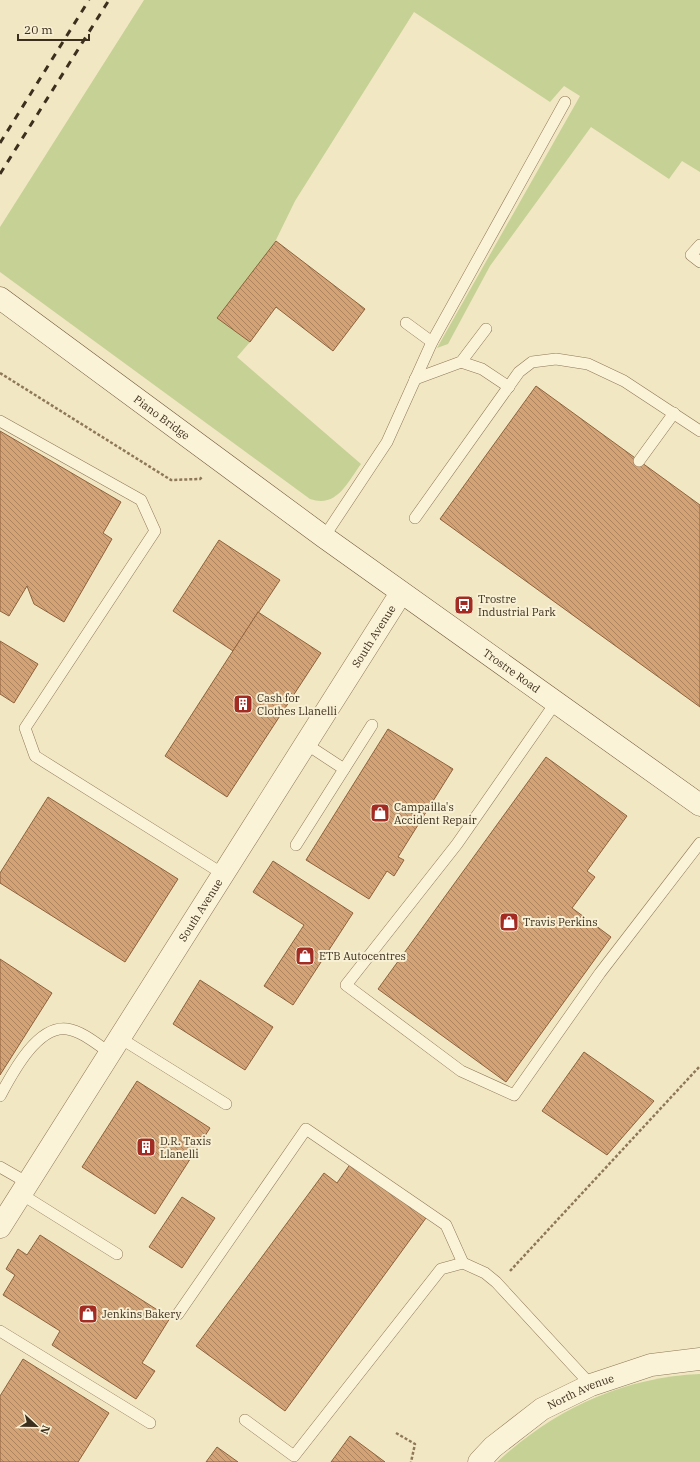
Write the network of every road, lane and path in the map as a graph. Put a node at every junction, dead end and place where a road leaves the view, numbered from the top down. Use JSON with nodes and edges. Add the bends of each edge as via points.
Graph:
{"nodes":[{"id":1,"x":565,"y":102,"type":"dead end"},
{"id":2,"x":700,"y":245,"type":"edge"},
{"id":3,"x":700,"y":262,"type":"edge"},
{"id":4,"x":0,"y":298,"type":"edge"},
{"id":5,"x":406,"y":323,"type":"dead end"},
{"id":6,"x":486,"y":329,"type":"dead end"},
{"id":7,"x":432,"y":342,"type":"junction"},
{"id":8,"x":461,"y":362,"type":"junction"},
{"id":9,"x":0,"y":373,"type":"edge"},
{"id":10,"x":415,"y":379,"type":"junction"},
{"id":11,"x":509,"y":387,"type":"junction"},
{"id":12,"x":674,"y":413,"type":"junction"},
{"id":13,"x":0,"y":421,"type":"edge"},
{"id":14,"x":700,"y":431,"type":"edge"},
{"id":15,"x":220,"y":461,"type":"junction"},
{"id":16,"x":639,"y":461,"type":"dead end"},
{"id":17,"x":415,"y":518,"type":"dead end"},
{"id":18,"x":324,"y":537,"type":"junction"},
{"id":19,"x":401,"y":593,"type":"junction"},
{"id":20,"x":556,"y":702,"type":"junction"},
{"id":21,"x":372,"y":725,"type":"dead end"},
{"id":22,"x":306,"y":744,"type":"junction"},
{"id":23,"x":344,"y":769,"type":"junction"},
{"id":24,"x":700,"y":805,"type":"edge"},
{"id":25,"x":700,"y":843,"type":"edge"},
{"id":26,"x":296,"y":845,"type":"dead end"},
{"id":27,"x":223,"y":874,"type":"junction"},
{"id":28,"x":115,"y":1045,"type":"junction"},
{"id":29,"x":700,"y":1066,"type":"edge"},
{"id":30,"x":0,"y":1096,"type":"edge"},
{"id":31,"x":226,"y":1104,"type":"dead end"},
{"id":32,"x":0,"y":1167,"type":"edge"},
{"id":33,"x":24,"y":1189,"type":"junction"},
{"id":34,"x":0,"y":1227,"type":"edge"},
{"id":35,"x":117,"y":1254,"type":"dead end"},
{"id":36,"x":463,"y":1263,"type":"junction"},
{"id":37,"x":509,"y":1272,"type":"dead end"},
{"id":38,"x":178,"y":1314,"type":"dead end"},
{"id":39,"x":0,"y":1331,"type":"edge"},
{"id":40,"x":700,"y":1359,"type":"edge"},
{"id":41,"x":590,"y":1385,"type":"junction"},
{"id":42,"x":245,"y":1420,"type":"dead end"},
{"id":43,"x":150,"y":1423,"type":"dead end"},
{"id":44,"x":396,"y":1433,"type":"dead end"},
{"id":45,"x":411,"y":1462,"type":"edge"},
{"id":46,"x":479,"y":1462,"type":"edge"}],
"edges":[{"from":1,"to":7,"type":"lane"},
{"from":2,"to":3,"type":"lane","via":[[691,255]]},
{"from":4,"to":15,"type":"street","name":"Piano Bridge"},
{"from":5,"to":7,"type":"lane"},
{"from":6,"to":8,"type":"lane"},
{"from":7,"to":10,"type":"lane"},
{"from":8,"to":10,"type":"lane"},
{"from":8,"to":11,"type":"lane","via":[[482,369]]},
{"from":9,"to":15,"type":"path","via":[[171,480],[200,479]]},
{"from":10,"to":18,"type":"lane","via":[[387,442]]},
{"from":11,"to":12,"type":"lane","via":[[519,372],[532,362],[556,359],[588,364],[624,381]]},
{"from":11,"to":17,"type":"lane"},
{"from":12,"to":14,"type":"lane"},
{"from":12,"to":16,"type":"lane"},
{"from":13,"to":27,"type":"lane","via":[[141,500],[154,531],[25,728],[35,756]]},
{"from":15,"to":18,"type":"street","name":"Piano Bridge"},
{"from":18,"to":19,"type":"street","name":"Trostre Road"},
{"from":19,"to":20,"type":"street","name":"Trostre Road"},
{"from":19,"to":22,"type":"street","name":"South Avenue"},
{"from":20,"to":24,"type":"street","name":"Trostre Road"},
{"from":20,"to":25,"type":"lane","via":[[457,844],[346,985],[460,1071],[514,1095],[600,972]]},
{"from":21,"to":23,"type":"lane"},
{"from":22,"to":23,"type":"lane"},
{"from":22,"to":27,"type":"street","name":"South Avenue"},
{"from":23,"to":26,"type":"lane"},
{"from":27,"to":28,"type":"street","name":"South Avenue"},
{"from":28,"to":30,"type":"lane","via":[[67,1029],[54,1030],[41,1038],[25,1055]]},
{"from":28,"to":31,"type":"lane"},
{"from":28,"to":33,"type":"street","name":"South Avenue"},
{"from":29,"to":37,"type":"path"},
{"from":32,"to":33,"type":"lane"},
{"from":33,"to":34,"type":"street","name":"South Avenue"},
{"from":33,"to":35,"type":"lane"},
{"from":36,"to":38,"type":"lane","via":[[446,1225],[306,1129]]},
{"from":36,"to":41,"type":"lane","via":[[485,1273],[496,1282]]},
{"from":36,"to":42,"type":"lane","via":[[441,1269],[294,1456]]},
{"from":39,"to":43,"type":"lane"},
{"from":40,"to":41,"type":"street","name":"North Avenue","via":[[650,1365]]},
{"from":41,"to":46,"type":"street","name":"North Avenue","via":[[542,1409],[493,1447]]},
{"from":44,"to":45,"type":"path","via":[[415,1444]]}]}
